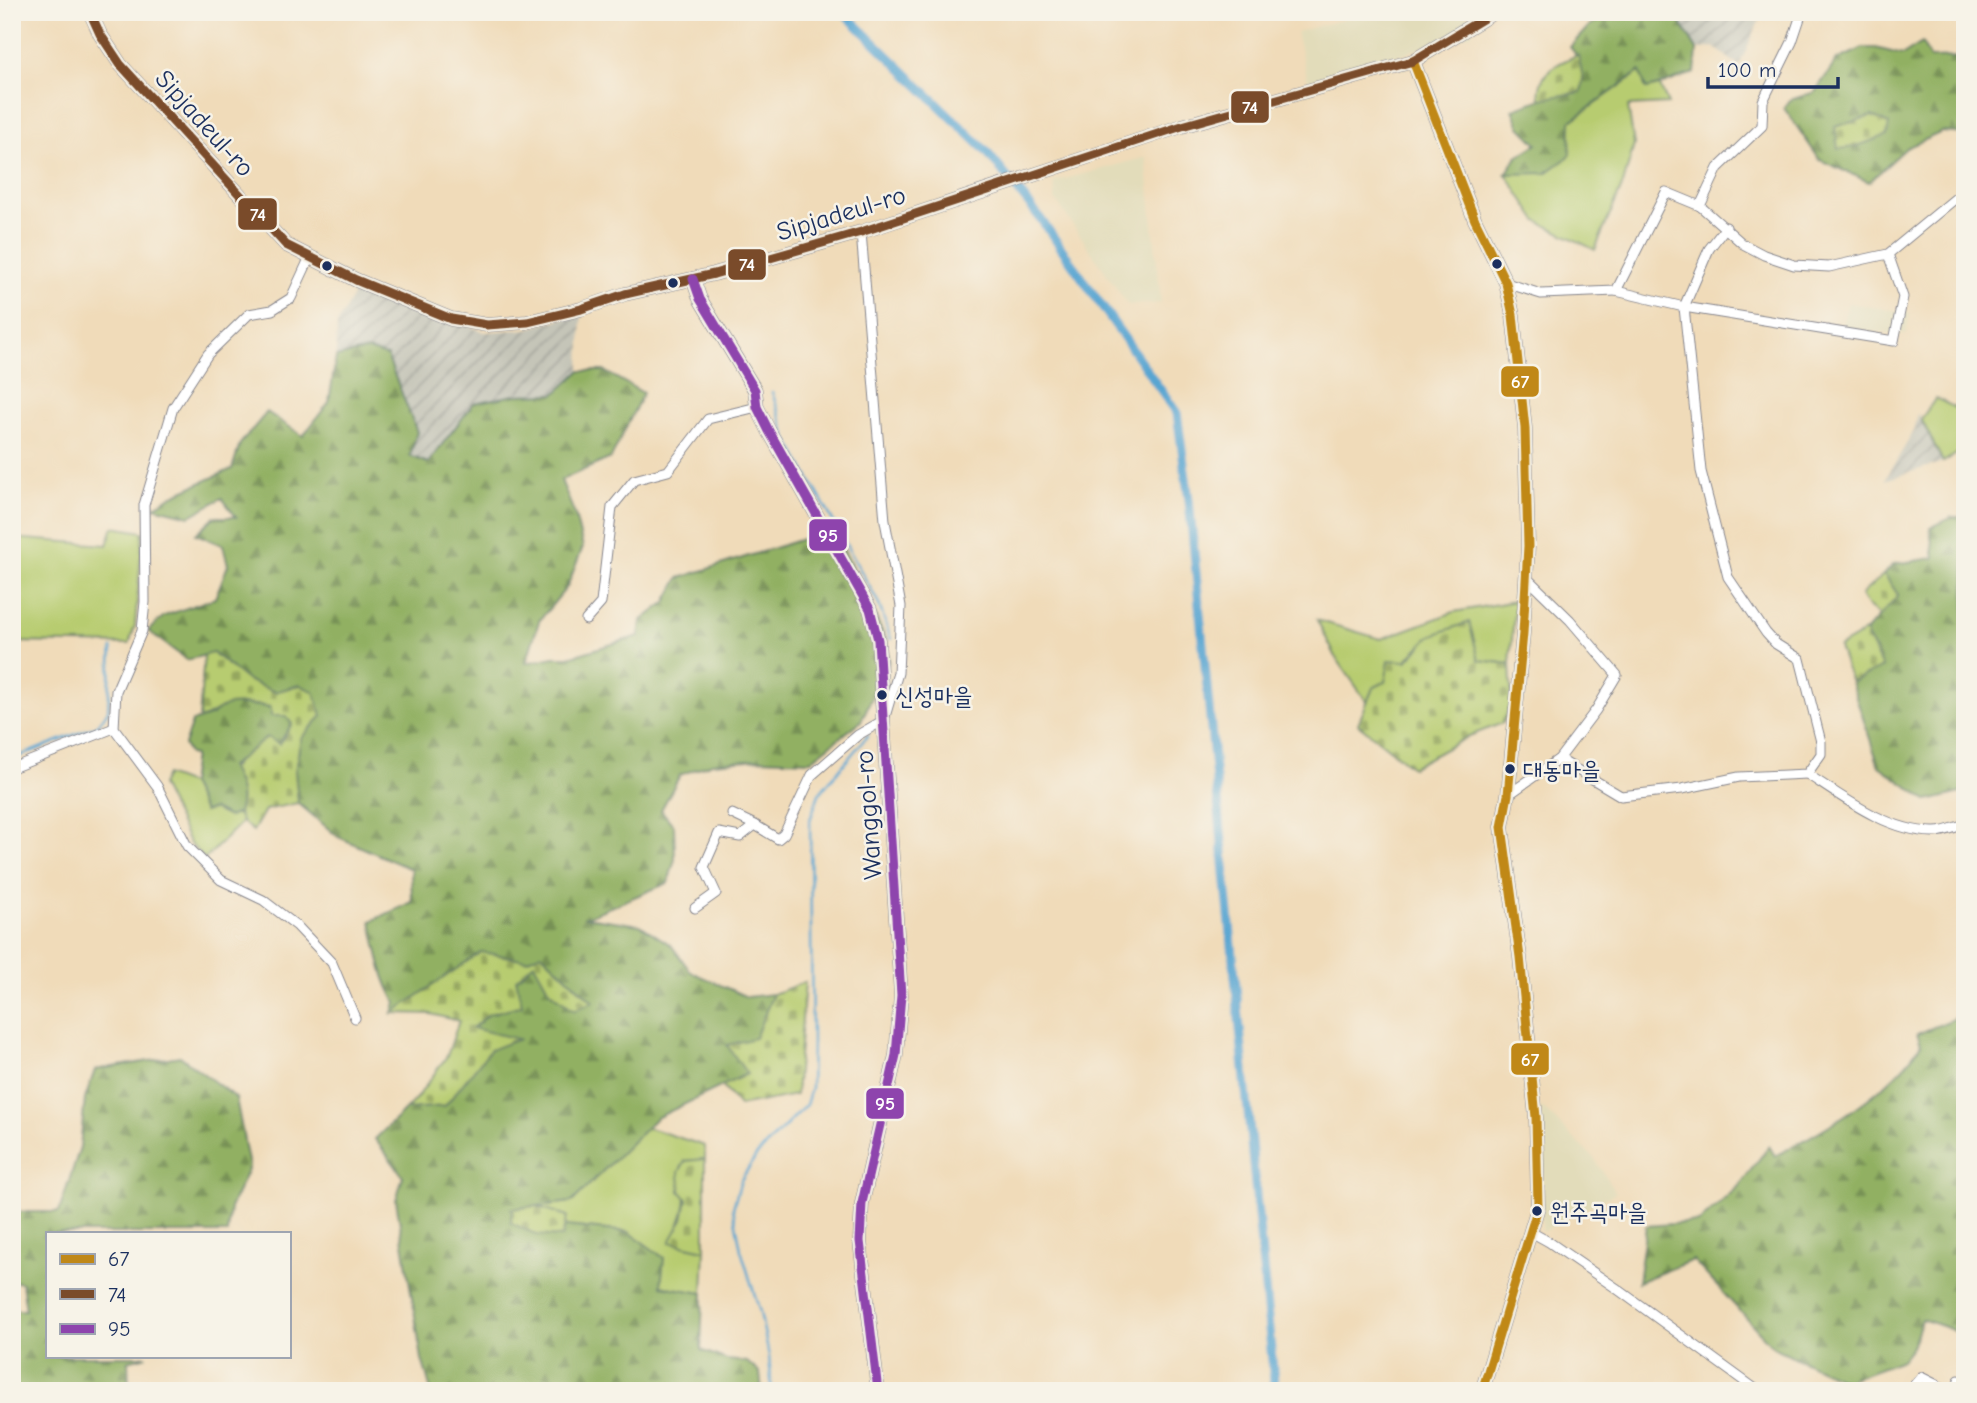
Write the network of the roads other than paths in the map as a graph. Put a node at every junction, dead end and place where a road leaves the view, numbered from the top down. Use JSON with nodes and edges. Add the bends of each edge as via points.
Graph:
{"nodes":[{"id":1,"x":90,"y":12,"type":"edge"},
{"id":2,"x":1494,"y":12,"type":"edge"},
{"id":3,"x":1802,"y":12,"type":"edge"},
{"id":4,"x":1413,"y":61,"type":"junction"},
{"id":5,"x":1965,"y":188,"type":"edge"},
{"id":6,"x":1700,"y":206,"type":"junction"},
{"id":7,"x":1726,"y":227,"type":"junction"},
{"id":8,"x":861,"y":232,"type":"junction"},
{"id":9,"x":1888,"y":254,"type":"junction"},
{"id":10,"x":310,"y":257,"type":"junction"},
{"id":11,"x":692,"y":279,"type":"junction"},
{"id":12,"x":1506,"y":284,"type":"junction"},
{"id":13,"x":1616,"y":291,"type":"junction"},
{"id":14,"x":1684,"y":307,"type":"junction"},
{"id":15,"x":757,"y":407,"type":"junction"},
{"id":16,"x":1527,"y":578,"type":"junction"},
{"id":17,"x":586,"y":620,"type":"dead end"},
{"id":18,"x":884,"y":720,"type":"junction"},
{"id":19,"x":114,"y":728,"type":"junction"},
{"id":20,"x":1559,"y":759,"type":"junction"},
{"id":21,"x":12,"y":768,"type":"edge"},
{"id":22,"x":1807,"y":774,"type":"junction"},
{"id":23,"x":1508,"y":795,"type":"junction"},
{"id":24,"x":732,"y":814,"type":"dead end"},
{"id":25,"x":1965,"y":824,"type":"edge"},
{"id":26,"x":755,"y":825,"type":"junction"},
{"id":27,"x":695,"y":908,"type":"dead end"},
{"id":28,"x":355,"y":1018,"type":"dead end"},
{"id":29,"x":1531,"y":1232,"type":"junction"},
{"id":30,"x":1959,"y":1380,"type":"dead end"},
{"id":31,"x":878,"y":1391,"type":"edge"},
{"id":32,"x":1482,"y":1391,"type":"edge"},
{"id":33,"x":1758,"y":1391,"type":"edge"},
{"id":34,"x":1909,"y":1391,"type":"edge"},
{"id":35,"x":1949,"y":1391,"type":"edge"},
{"id":36,"x":1956,"y":1391,"type":"edge"}],
"edges":[{"from":1,"to":10,"type":"street","name":"Sipjadeul-ro","via":[[120,64],[286,245]]},
{"from":2,"to":4,"type":"street","name":"Sipjadeul-ro"},
{"from":3,"to":6,"type":"street","via":[[1763,101],[1762,126],[1718,168]]},
{"from":4,"to":8,"type":"street","name":"Sipjadeul-ro","via":[[1182,126]]},
{"from":4,"to":12,"type":"street","via":[[1475,220]]},
{"from":5,"to":9,"type":"street"},
{"from":6,"to":7,"type":"street"},
{"from":6,"to":13,"type":"street","via":[[1666,192]]},
{"from":7,"to":9,"type":"street","via":[[1743,244],[1794,265],[1829,267]]},
{"from":7,"to":14,"type":"street","via":[[1709,249]]},
{"from":8,"to":11,"type":"street","name":"Sipjadeul-ro"},
{"from":8,"to":18,"type":"street","via":[[885,521],[901,606],[898,673]]},
{"from":9,"to":14,"type":"street","via":[[1903,297],[1894,341]]},
{"from":10,"to":11,"type":"street","name":"Sipjadeul-ro","via":[[451,319],[487,325],[540,319]]},
{"from":10,"to":19,"type":"street","via":[[291,298],[272,310],[249,314],[208,354],[173,408],[144,505],[142,631],[116,691]]},
{"from":11,"to":15,"type":"street","name":"Wanggol-ro","via":[[755,390]]},
{"from":12,"to":13,"type":"street","via":[[1541,294]]},
{"from":12,"to":16,"type":"street","via":[[1525,428]]},
{"from":13,"to":14,"type":"street"},
{"from":14,"to":22,"type":"street","via":[[1701,471],[1728,577],[1766,633],[1800,659],[1821,742],[1821,754]]},
{"from":15,"to":17,"type":"street","via":[[708,419],[668,471],[634,480],[612,507],[601,603]]},
{"from":15,"to":18,"type":"street","name":"Wanggol-ro","via":[[870,609],[878,640]]},
{"from":16,"to":20,"type":"street","via":[[1617,675]]},
{"from":16,"to":23,"type":"street"},
{"from":18,"to":26,"type":"street","via":[[858,734],[812,775],[778,839]]},
{"from":18,"to":31,"type":"street","name":"Wanggol-ro","via":[[901,995],[896,1055],[862,1203],[860,1241]]},
{"from":19,"to":21,"type":"street"},
{"from":19,"to":28,"type":"street","via":[[157,786],[187,846],[221,880],[263,900],[296,926],[332,963]]},
{"from":20,"to":22,"type":"street","via":[[1621,796],[1739,778]]},
{"from":20,"to":23,"type":"street"},
{"from":22,"to":25,"type":"street","via":[[1869,813],[1903,826],[1935,833]]},
{"from":23,"to":29,"type":"street","via":[[1502,827],[1538,1147],[1538,1207]]},
{"from":24,"to":26,"type":"street"},
{"from":26,"to":27,"type":"street","via":[[740,838],[719,832],[704,867],[716,892]]},
{"from":29,"to":32,"type":"street"},
{"from":29,"to":33,"type":"street"},
{"from":30,"to":36,"type":"street"},
{"from":34,"to":35,"type":"street","via":[[1921,1377]]}]}
